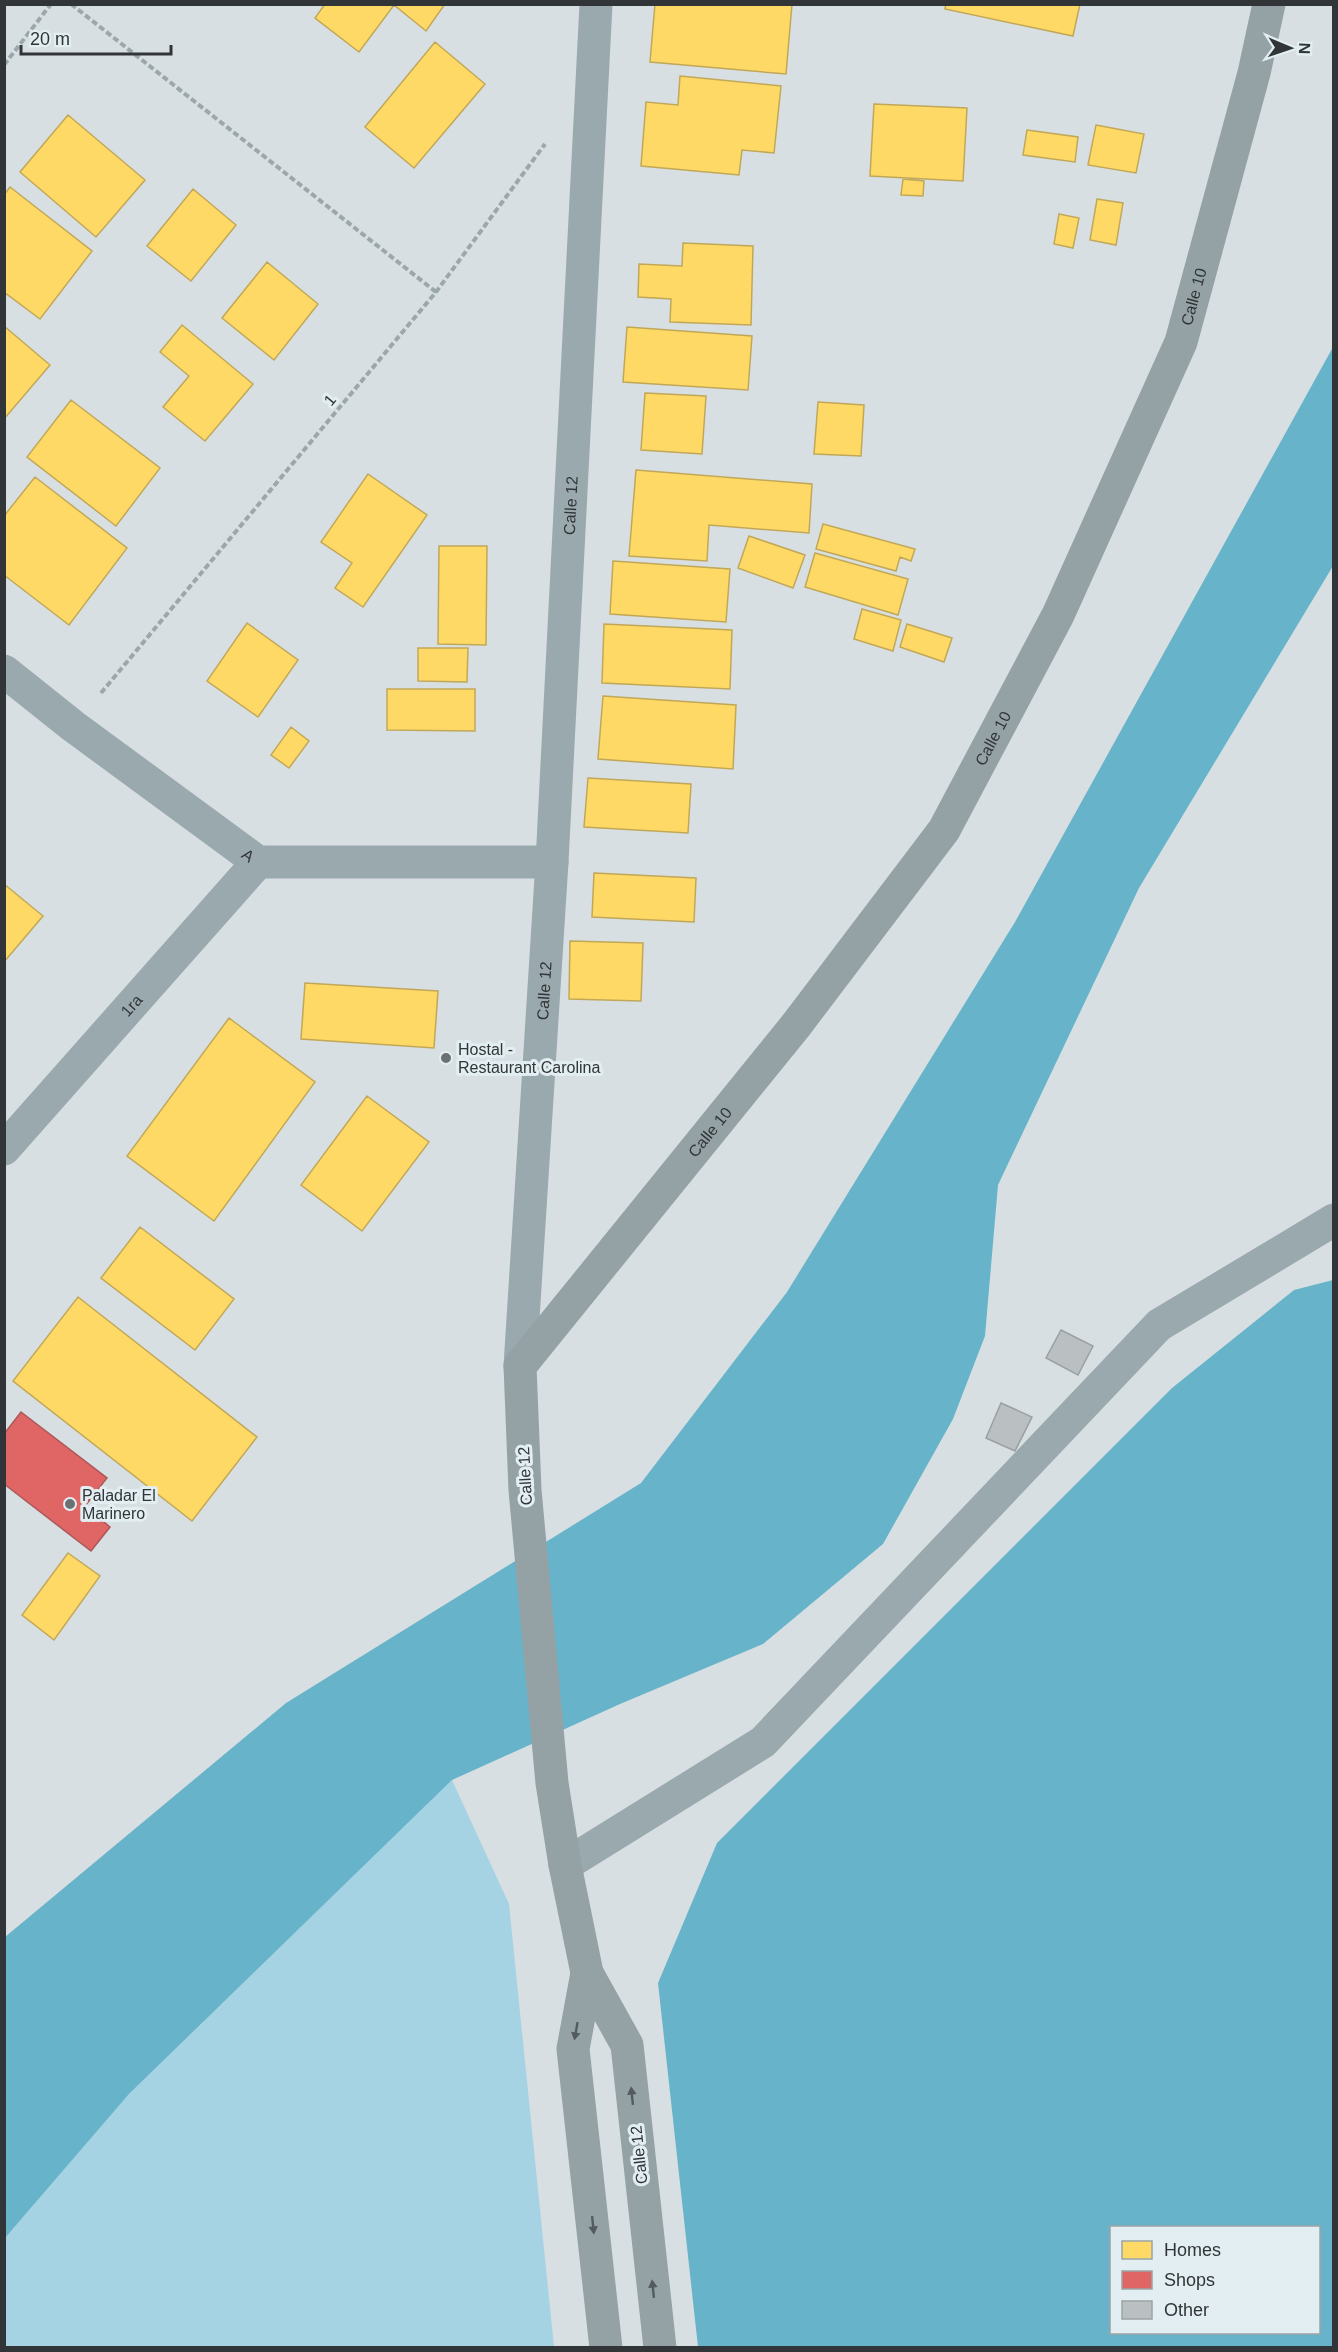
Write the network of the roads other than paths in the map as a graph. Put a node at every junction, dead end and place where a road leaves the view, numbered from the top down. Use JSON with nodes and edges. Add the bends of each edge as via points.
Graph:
{"nodes":[{"id":1,"x":596,"y":4,"type":"edge"},
{"id":2,"x":1269,"y":4,"type":"edge"},
{"id":3,"x":4,"y":671,"type":"edge"},
{"id":4,"x":258,"y":862,"type":"junction"},
{"id":5,"x":552,"y":862,"type":"junction"},
{"id":6,"x":4,"y":1149,"type":"edge"},
{"id":7,"x":1334,"y":1220,"type":"edge"},
{"id":8,"x":520,"y":1366,"type":"junction"},
{"id":9,"x":565,"y":1865,"type":"junction"},
{"id":10,"x":587,"y":1973,"type":"junction"},
{"id":11,"x":606,"y":2348,"type":"edge"},
{"id":12,"x":660,"y":2348,"type":"edge"}],
"edges":[{"from":1,"to":5,"type":"street","name":"Calle 12"},
{"from":2,"to":8,"type":"main road","name":"Calle 10","via":[[1181,342],[1058,615],[944,830],[797,1024]]},
{"from":3,"to":4,"type":"street","name":"A"},
{"from":4,"to":5,"type":"street","name":"A"},
{"from":4,"to":6,"type":"street","name":"1ra"},
{"from":5,"to":8,"type":"street","name":"Calle 12"},
{"from":7,"to":9,"type":"street","via":[[1159,1325],[763,1742]]},
{"from":8,"to":9,"type":"main road","name":"Calle 12","via":[[525,1490],[552,1783]]},
{"from":9,"to":10,"type":"main road","name":"Calle 12"},
{"from":10,"to":11,"type":"main road","name":"Calle 12","one_way":true,"via":[[573,2049]]},
{"from":12,"to":10,"type":"main road","name":"Calle 12","one_way":true,"via":[[627,2045]]}]}
